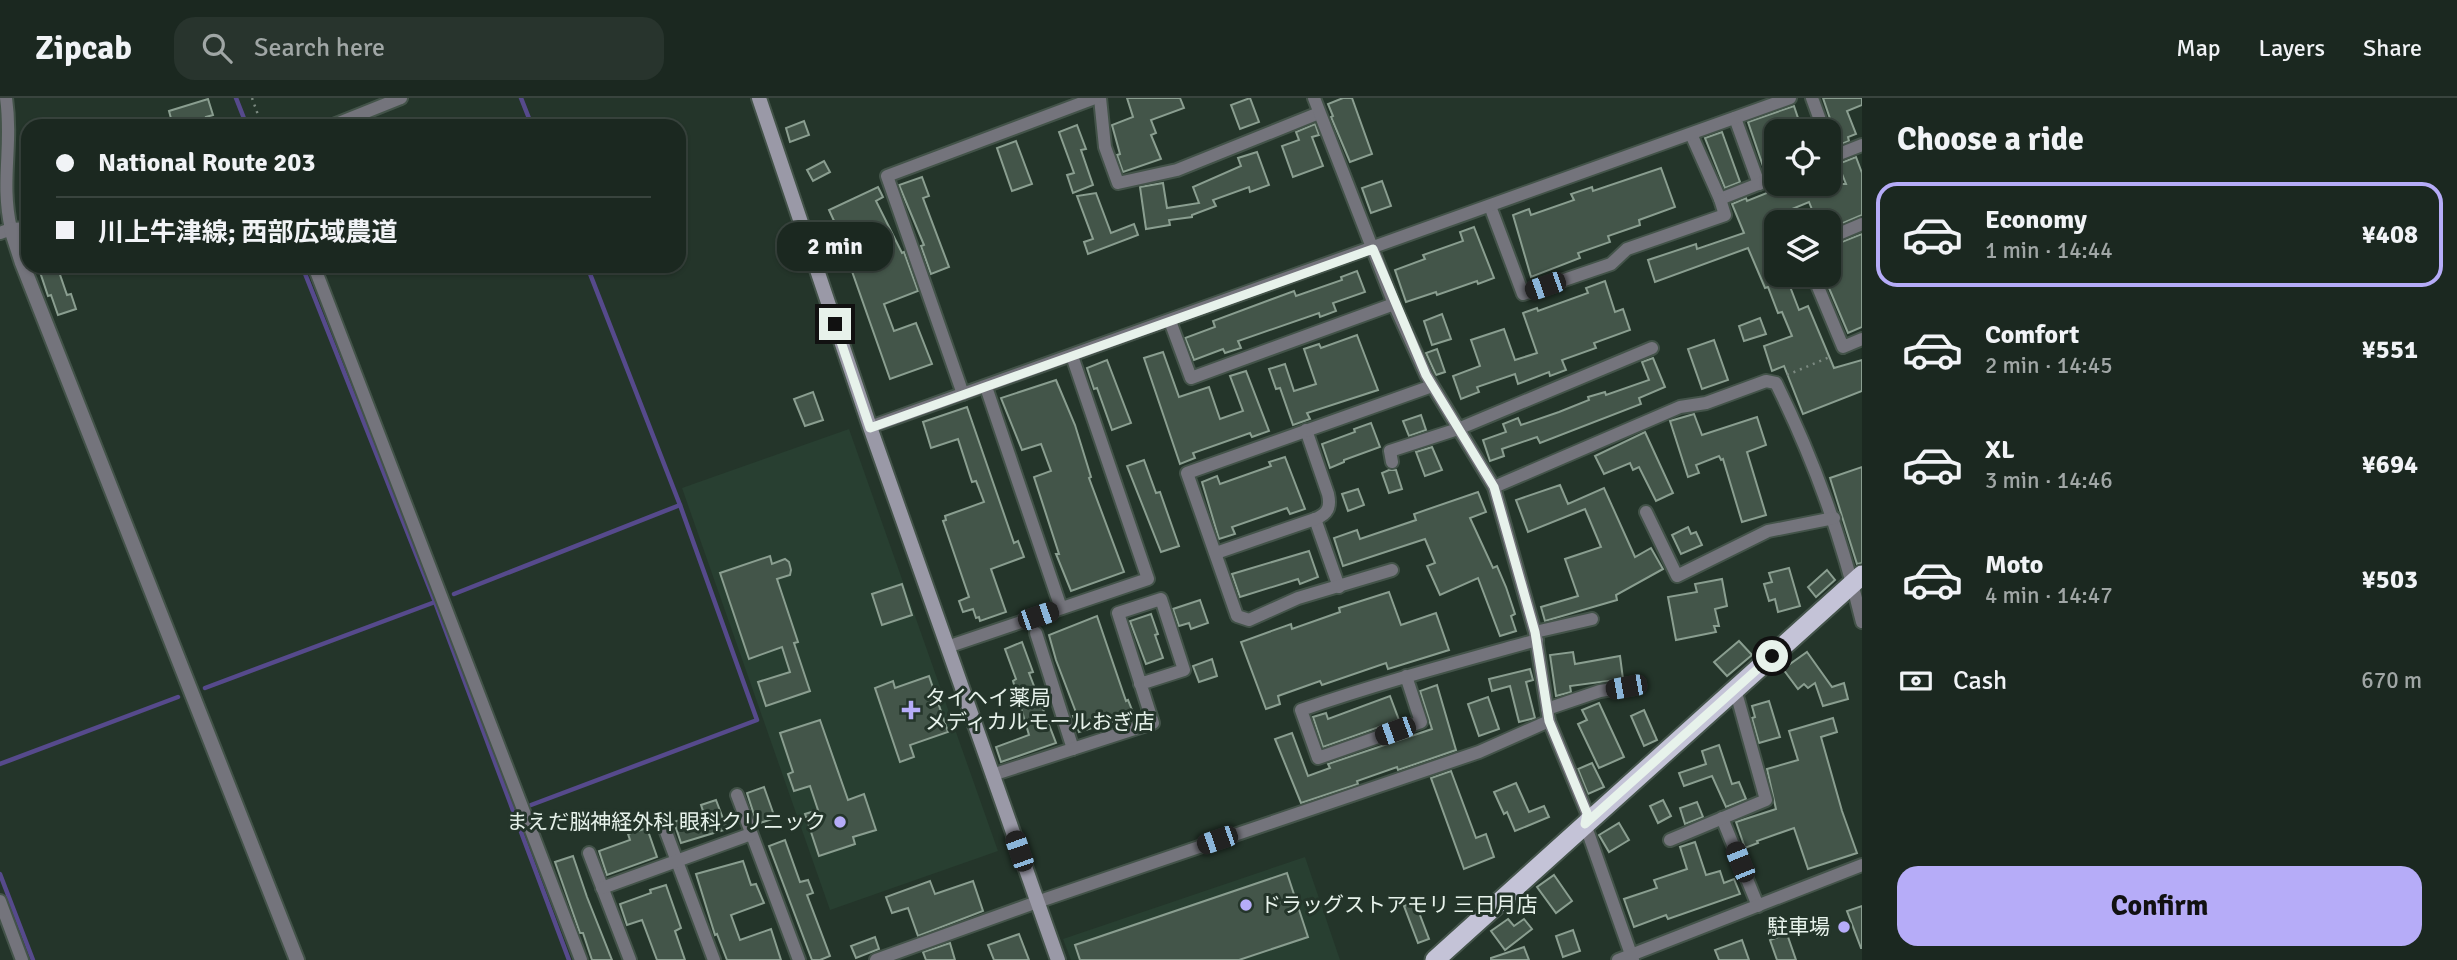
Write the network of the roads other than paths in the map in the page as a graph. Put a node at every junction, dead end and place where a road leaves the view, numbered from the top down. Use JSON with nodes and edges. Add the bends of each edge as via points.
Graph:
{"nodes":[{"id":1,"x":6,"y":98,"type":"edge"},
{"id":2,"x":401,"y":98,"type":"edge"},
{"id":3,"x":759,"y":98,"type":"edge"},
{"id":4,"x":1097,"y":98,"type":"edge"},
{"id":5,"x":1314,"y":98,"type":"edge"},
{"id":6,"x":1790,"y":98,"type":"edge"},
{"id":7,"x":1812,"y":98,"type":"edge"},
{"id":8,"x":1319,"y":113,"type":"junction"},
{"id":9,"x":1735,"y":118,"type":"junction"},
{"id":10,"x":348,"y":119,"type":"edge"},
{"id":11,"x":1820,"y":119,"type":"edge"},
{"id":12,"x":1691,"y":134,"type":"junction"},
{"id":13,"x":1862,"y":145,"type":"edge"},
{"id":14,"x":1841,"y":153,"type":"edge"},
{"id":15,"x":1764,"y":182,"type":"edge"},
{"id":16,"x":1759,"y":184,"type":"junction"},
{"id":17,"x":1720,"y":199,"type":"junction"},
{"id":18,"x":1490,"y":206,"type":"junction"},
{"id":19,"x":1862,"y":224,"type":"edge"},
{"id":20,"x":5,"y":231,"type":"edge"},
{"id":21,"x":1841,"y":233,"type":"edge"},
{"id":22,"x":1373,"y":249,"type":"junction"},
{"id":23,"x":21,"y":265,"type":"edge"},
{"id":24,"x":25,"y":273,"type":"edge"},
{"id":25,"x":317,"y":273,"type":"edge"},
{"id":26,"x":1818,"y":287,"type":"edge"},
{"id":27,"x":1394,"y":303,"type":"junction"},
{"id":28,"x":1170,"y":321,"type":"junction"},
{"id":29,"x":1862,"y":339,"type":"edge"},
{"id":30,"x":1652,"y":348,"type":"dead end"},
{"id":31,"x":1072,"y":356,"type":"junction"},
{"id":32,"x":1432,"y":386,"type":"junction"},
{"id":33,"x":986,"y":387,"type":"junction"},
{"id":34,"x":963,"y":394,"type":"junction"},
{"id":35,"x":870,"y":428,"type":"junction"},
{"id":36,"x":1458,"y":429,"type":"junction"},
{"id":37,"x":1306,"y":430,"type":"junction"},
{"id":38,"x":1392,"y":462,"type":"dead end"},
{"id":39,"x":1494,"y":487,"type":"junction"},
{"id":40,"x":1646,"y":512,"type":"dead end"},
{"id":41,"x":1834,"y":518,"type":"junction"},
{"id":42,"x":1315,"y":519,"type":"junction"},
{"id":43,"x":1216,"y":553,"type":"junction"},
{"id":44,"x":1392,"y":570,"type":"dead end"},
{"id":45,"x":1857,"y":580,"type":"edge"},
{"id":46,"x":1339,"y":587,"type":"junction"},
{"id":47,"x":1061,"y":608,"type":"junction"},
{"id":48,"x":1592,"y":619,"type":"dead end"},
{"id":49,"x":1862,"y":622,"type":"edge"},
{"id":50,"x":1036,"y":633,"type":"dead end"},
{"id":51,"x":1536,"y":636,"type":"junction"},
{"id":52,"x":947,"y":647,"type":"junction"},
{"id":53,"x":1406,"y":676,"type":"junction"},
{"id":54,"x":1140,"y":684,"type":"junction"},
{"id":55,"x":1626,"y":687,"type":"dead end"},
{"id":56,"x":1735,"y":689,"type":"junction"},
{"id":57,"x":1548,"y":715,"type":"junction"},
{"id":58,"x":1073,"y":749,"type":"junction"},
{"id":59,"x":992,"y":775,"type":"junction"},
{"id":60,"x":737,"y":795,"type":"dead end"},
{"id":61,"x":1722,"y":818,"type":"junction"},
{"id":62,"x":663,"y":824,"type":"dead end"},
{"id":63,"x":1585,"y":824,"type":"junction"},
{"id":64,"x":751,"y":834,"type":"junction"},
{"id":65,"x":1670,"y":840,"type":"dead end"},
{"id":66,"x":589,"y":853,"type":"dead end"},
{"id":67,"x":677,"y":861,"type":"junction"},
{"id":68,"x":1862,"y":865,"type":"edge"},
{"id":69,"x":603,"y":888,"type":"junction"},
{"id":70,"x":0,"y":901,"type":"edge"},
{"id":71,"x":1037,"y":902,"type":"junction"},
{"id":72,"x":1758,"y":906,"type":"junction"},
{"id":73,"x":1632,"y":958,"type":"edge"},
{"id":74,"x":22,"y":960,"type":"edge"},
{"id":75,"x":297,"y":960,"type":"edge"},
{"id":76,"x":582,"y":960,"type":"edge"},
{"id":77,"x":630,"y":960,"type":"edge"},
{"id":78,"x":714,"y":960,"type":"edge"},
{"id":79,"x":799,"y":960,"type":"edge"},
{"id":80,"x":876,"y":960,"type":"edge"},
{"id":81,"x":1058,"y":960,"type":"edge"},
{"id":82,"x":1435,"y":960,"type":"edge"},
{"id":83,"x":1618,"y":960,"type":"edge"}],
"edges":[{"from":1,"to":20,"type":"street","via":[[10,133],[4,170]]},
{"from":2,"to":10,"type":"street"},
{"from":3,"to":35,"type":"main road"},
{"from":4,"to":8,"type":"street","via":[[1105,147],[1118,183],[1177,170]]},
{"from":4,"to":34,"type":"street","via":[[887,176]]},
{"from":5,"to":8,"type":"street"},
{"from":6,"to":9,"type":"street"},
{"from":7,"to":11,"type":"street"},
{"from":8,"to":22,"type":"street"},
{"from":9,"to":12,"type":"street"},
{"from":9,"to":16,"type":"street"},
{"from":12,"to":17,"type":"street"},
{"from":12,"to":18,"type":"street"},
{"from":13,"to":14,"type":"street"},
{"from":15,"to":16,"type":"street"},
{"from":16,"to":17,"type":"street"},
{"from":17,"to":18,"type":"street","via":[[1725,215],[1627,249],[1611,264],[1523,294]]},
{"from":18,"to":22,"type":"street"},
{"from":19,"to":21,"type":"street"},
{"from":20,"to":23,"type":"street"},
{"from":22,"to":27,"type":"street"},
{"from":22,"to":28,"type":"street"},
{"from":24,"to":75,"type":"street"},
{"from":25,"to":76,"type":"street"},
{"from":26,"to":29,"type":"street","via":[[1843,347]]},
{"from":27,"to":28,"type":"street","via":[[1191,378]]},
{"from":27,"to":32,"type":"street"},
{"from":28,"to":31,"type":"street"},
{"from":30,"to":36,"type":"street"},
{"from":31,"to":33,"type":"street"},
{"from":31,"to":47,"type":"street","via":[[1148,579]]},
{"from":32,"to":36,"type":"street"},
{"from":32,"to":37,"type":"street"},
{"from":33,"to":34,"type":"street"},
{"from":33,"to":47,"type":"street"},
{"from":34,"to":35,"type":"street"},
{"from":35,"to":52,"type":"main road"},
{"from":36,"to":38,"type":"street","via":[[1390,452]]},
{"from":36,"to":39,"type":"street"},
{"from":37,"to":42,"type":"street","via":[[1330,503],[1324,516]]},
{"from":37,"to":43,"type":"street","via":[[1187,473]]},
{"from":39,"to":41,"type":"street","via":[[1680,407],[1706,403],[1766,381],[1776,383],[1798,427]]},
{"from":39,"to":51,"type":"street"},
{"from":40,"to":41,"type":"street","via":[[1677,576],[1768,531]]},
{"from":41,"to":45,"type":"street"},
{"from":42,"to":43,"type":"street"},
{"from":42,"to":46,"type":"street"},
{"from":43,"to":46,"type":"street","via":[[1237,616],[1249,620],[1298,598]]},
{"from":44,"to":46,"type":"street"},
{"from":45,"to":49,"type":"street"},
{"from":45,"to":56,"type":"highway"},
{"from":47,"to":52,"type":"street"},
{"from":48,"to":51,"type":"street"},
{"from":50,"to":58,"type":"street"},
{"from":51,"to":53,"type":"street"},
{"from":51,"to":57,"type":"street"},
{"from":52,"to":59,"type":"main road"},
{"from":53,"to":53,"type":"street","via":[[1420,722],[1318,758],[1301,710]]},
{"from":54,"to":54,"type":"street","via":[[1118,613],[1161,599],[1184,670]]},
{"from":54,"to":58,"type":"street","via":[[1153,723]]},
{"from":55,"to":57,"type":"street","via":[[1600,691]]},
{"from":56,"to":61,"type":"street","via":[[1766,800]]},
{"from":56,"to":63,"type":"highway"},
{"from":57,"to":63,"type":"street","via":[[1587,813]]},
{"from":57,"to":71,"type":"street","via":[[1479,752]]},
{"from":58,"to":59,"type":"street"},
{"from":59,"to":71,"type":"main road"},
{"from":60,"to":64,"type":"street"},
{"from":61,"to":65,"type":"street"},
{"from":61,"to":72,"type":"street"},
{"from":62,"to":67,"type":"street"},
{"from":63,"to":73,"type":"street"},
{"from":63,"to":82,"type":"highway"},
{"from":64,"to":67,"type":"street"},
{"from":64,"to":79,"type":"street"},
{"from":66,"to":69,"type":"street"},
{"from":67,"to":69,"type":"street"},
{"from":67,"to":78,"type":"street"},
{"from":68,"to":72,"type":"street"},
{"from":69,"to":77,"type":"street"},
{"from":70,"to":74,"type":"street"},
{"from":71,"to":80,"type":"street"},
{"from":71,"to":81,"type":"main road"},
{"from":72,"to":73,"type":"street"},
{"from":73,"to":83,"type":"street"}]}
